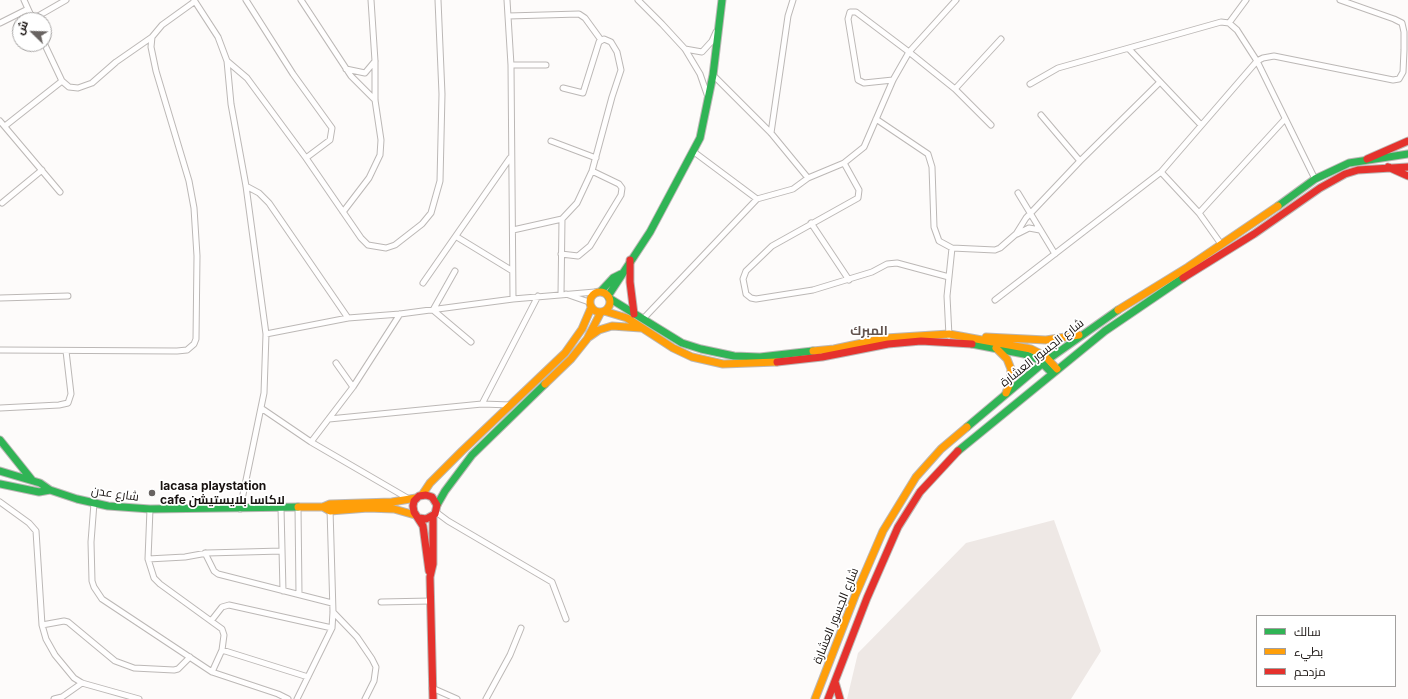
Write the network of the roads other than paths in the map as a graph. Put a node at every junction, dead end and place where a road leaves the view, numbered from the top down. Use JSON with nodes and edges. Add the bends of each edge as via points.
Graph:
{"nodes":[{"id":1,"x":24,"y":0,"type":"edge"},
{"id":2,"x":66,"y":0,"type":"edge"},
{"id":3,"x":246,"y":0,"type":"edge"},
{"id":4,"x":300,"y":0,"type":"edge"},
{"id":5,"x":370,"y":0,"type":"edge"},
{"id":6,"x":438,"y":0,"type":"edge"},
{"id":7,"x":507,"y":0,"type":"edge"},
{"id":8,"x":638,"y":0,"type":"edge"},
{"id":9,"x":722,"y":0,"type":"edge"},
{"id":10,"x":793,"y":0,"type":"edge"},
{"id":11,"x":956,"y":0,"type":"edge"},
{"id":12,"x":1246,"y":0,"type":"edge"},
{"id":13,"x":1340,"y":0,"type":"edge"},
{"id":14,"x":194,"y":1,"type":"edge"},
{"id":15,"x":28,"y":9,"type":"junction"},
{"id":16,"x":30,"y":12,"type":"edge"},
{"id":17,"x":45,"y":12,"type":"edge"},
{"id":18,"x":508,"y":16,"type":"junction"},
{"id":19,"x":0,"y":23,"type":"edge"},
{"id":20,"x":1230,"y":23,"type":"junction"},
{"id":21,"x":720,"y":24,"type":"junction"},
{"id":22,"x":152,"y":37,"type":"junction"},
{"id":23,"x":1001,"y":38,"type":"dead end"},
{"id":24,"x":602,"y":40,"type":"junction"},
{"id":25,"x":685,"y":49,"type":"junction"},
{"id":26,"x":1128,"y":49,"type":"junction"},
{"id":27,"x":48,"y":52,"type":"edge"},
{"id":28,"x":909,"y":52,"type":"junction"},
{"id":29,"x":227,"y":61,"type":"junction"},
{"id":30,"x":375,"y":61,"type":"junction"},
{"id":31,"x":1257,"y":62,"type":"junction"},
{"id":32,"x":510,"y":65,"type":"junction"},
{"id":33,"x":546,"y":65,"type":"dead end"},
{"id":34,"x":346,"y":69,"type":"junction"},
{"id":35,"x":714,"y":74,"type":"junction"},
{"id":36,"x":893,"y":80,"type":"junction"},
{"id":37,"x":62,"y":81,"type":"junction"},
{"id":38,"x":1160,"y":83,"type":"junction"},
{"id":39,"x":1030,"y":84,"type":"dead end"},
{"id":40,"x":563,"y":88,"type":"dead end"},
{"id":41,"x":955,"y":89,"type":"junction"},
{"id":42,"x":375,"y":100,"type":"junction"},
{"id":43,"x":709,"y":100,"type":"junction"},
{"id":44,"x":1041,"y":115,"type":"dead end"},
{"id":45,"x":876,"y":119,"type":"junction"},
{"id":46,"x":1284,"y":119,"type":"junction"},
{"id":47,"x":0,"y":121,"type":"edge"},
{"id":48,"x":991,"y":124,"type":"dead end"},
{"id":49,"x":1201,"y":125,"type":"junction"},
{"id":50,"x":6,"y":126,"type":"junction"},
{"id":51,"x":771,"y":133,"type":"junction"},
{"id":52,"x":551,"y":141,"type":"dead end"},
{"id":53,"x":1408,"y":141,"type":"edge"},
{"id":54,"x":694,"y":152,"type":"junction"},
{"id":55,"x":1408,"y":154,"type":"edge"},
{"id":56,"x":306,"y":158,"type":"junction"},
{"id":57,"x":510,"y":158,"type":"junction"},
{"id":58,"x":596,"y":158,"type":"junction"},
{"id":59,"x":1367,"y":159,"type":"junction"},
{"id":60,"x":1080,"y":161,"type":"junction"},
{"id":61,"x":844,"y":163,"type":"junction"},
{"id":62,"x":1388,"y":167,"type":"junction"},
{"id":63,"x":1408,"y":167,"type":"edge"},
{"id":64,"x":42,"y":170,"type":"junction"},
{"id":65,"x":592,"y":171,"type":"junction"},
{"id":66,"x":1161,"y":172,"type":"junction"},
{"id":67,"x":1408,"y":176,"type":"edge"},
{"id":68,"x":808,"y":178,"type":"junction"},
{"id":69,"x":1315,"y":179,"type":"junction"},
{"id":70,"x":246,"y":186,"type":"junction"},
{"id":71,"x":60,"y":192,"type":"dead end"},
{"id":72,"x":1018,"y":193,"type":"dead end"},
{"id":73,"x":757,"y":199,"type":"junction"},
{"id":74,"x":2,"y":203,"type":"dead end"},
{"id":75,"x":343,"y":212,"type":"junction"},
{"id":76,"x":1031,"y":213,"type":"junction"},
{"id":77,"x":1199,"y":213,"type":"junction"},
{"id":78,"x":562,"y":219,"type":"junction"},
{"id":79,"x":811,"y":222,"type":"junction"},
{"id":80,"x":513,"y":230,"type":"junction"},
{"id":81,"x":1040,"y":230,"type":"junction"},
{"id":82,"x":1016,"y":234,"type":"junction"},
{"id":83,"x":457,"y":237,"type":"junction"},
{"id":84,"x":1221,"y":244,"type":"junction"},
{"id":85,"x":952,"y":248,"type":"junction"},
{"id":86,"x":562,"y":254,"type":"junction"},
{"id":87,"x":1055,"y":254,"type":"junction"},
{"id":88,"x":630,"y":260,"type":"junction"},
{"id":89,"x":511,"y":270,"type":"junction"},
{"id":90,"x":456,"y":271,"type":"dead end"},
{"id":91,"x":621,"y":274,"type":"junction"},
{"id":92,"x":949,"y":276,"type":"junction"},
{"id":93,"x":849,"y":280,"type":"junction"},
{"id":94,"x":423,"y":283,"type":"dead end"},
{"id":95,"x":598,"y":292,"type":"junction"},
{"id":96,"x":563,"y":294,"type":"junction"},
{"id":97,"x":68,"y":296,"type":"dead end"},
{"id":98,"x":538,"y":296,"type":"junction"},
{"id":99,"x":609,"y":297,"type":"junction"},
{"id":100,"x":0,"y":298,"type":"edge"},
{"id":101,"x":512,"y":299,"type":"junction"},
{"id":102,"x":995,"y":300,"type":"dead end"},
{"id":103,"x":590,"y":305,"type":"junction"},
{"id":104,"x":433,"y":310,"type":"junction"},
{"id":105,"x":603,"y":311,"type":"junction"},
{"id":106,"x":400,"y":314,"type":"junction"},
{"id":107,"x":634,"y":314,"type":"junction"},
{"id":108,"x":348,"y":318,"type":"junction"},
{"id":109,"x":643,"y":319,"type":"junction"},
{"id":110,"x":644,"y":329,"type":"junction"},
{"id":111,"x":266,"y":334,"type":"junction"},
{"id":112,"x":1082,"y":334,"type":"junction"},
{"id":113,"x":949,"y":338,"type":"junction"},
{"id":114,"x":974,"y":338,"type":"junction"},
{"id":115,"x":587,"y":339,"type":"junction"},
{"id":116,"x":471,"y":342,"type":"dead end"},
{"id":117,"x":996,"y":348,"type":"junction"},
{"id":118,"x":0,"y":350,"type":"edge"},
{"id":119,"x":66,"y":352,"type":"junction"},
{"id":120,"x":1046,"y":361,"type":"junction"},
{"id":121,"x":336,"y":363,"type":"dead end"},
{"id":122,"x":1054,"y":371,"type":"junction"},
{"id":123,"x":353,"y":387,"type":"junction"},
{"id":124,"x":1001,"y":399,"type":"junction"},
{"id":125,"x":482,"y":404,"type":"junction"},
{"id":126,"x":511,"y":405,"type":"junction"},
{"id":127,"x":0,"y":408,"type":"edge"},
{"id":128,"x":261,"y":408,"type":"junction"},
{"id":129,"x":329,"y":419,"type":"junction"},
{"id":130,"x":0,"y":440,"type":"edge"},
{"id":131,"x":311,"y":442,"type":"junction"},
{"id":132,"x":0,"y":471,"type":"edge"},
{"id":133,"x":32,"y":481,"type":"junction"},
{"id":134,"x":0,"y":484,"type":"edge"},
{"id":135,"x":50,"y":490,"type":"junction"},
{"id":136,"x":416,"y":498,"type":"junction"},
{"id":137,"x":0,"y":502,"type":"edge"},
{"id":138,"x":94,"y":502,"type":"junction"},
{"id":139,"x":298,"y":507,"type":"junction"},
{"id":140,"x":330,"y":507,"type":"junction"},
{"id":141,"x":281,"y":508,"type":"junction"},
{"id":142,"x":150,"y":509,"type":"junction"},
{"id":143,"x":240,"y":509,"type":"junction"},
{"id":144,"x":436,"y":511,"type":"junction"},
{"id":145,"x":417,"y":516,"type":"junction"},
{"id":146,"x":282,"y":550,"type":"junction"},
{"id":147,"x":205,"y":553,"type":"junction"},
{"id":148,"x":148,"y":559,"type":"junction"},
{"id":149,"x":430,"y":577,"type":"junction"},
{"id":150,"x":283,"y":591,"type":"junction"},
{"id":151,"x":299,"y":594,"type":"junction"},
{"id":152,"x":431,"y":601,"type":"junction"},
{"id":153,"x":380,"y":602,"type":"dead end"},
{"id":154,"x":332,"y":603,"type":"junction"},
{"id":155,"x":334,"y":612,"type":"junction"},
{"id":156,"x":566,"y":619,"type":"dead end"},
{"id":157,"x":211,"y":621,"type":"junction"},
{"id":158,"x":42,"y":624,"type":"junction"},
{"id":159,"x":332,"y":628,"type":"junction"},
{"id":160,"x":521,"y":628,"type":"dead end"},
{"id":161,"x":222,"y":650,"type":"junction"},
{"id":162,"x":190,"y":657,"type":"junction"},
{"id":163,"x":212,"y":672,"type":"junction"},
{"id":164,"x":308,"y":677,"type":"junction"},
{"id":165,"x":835,"y":682,"type":"junction"},
{"id":166,"x":82,"y":683,"type":"junction"},
{"id":167,"x":432,"y":688,"type":"junction"},
{"id":168,"x":54,"y":699,"type":"edge"},
{"id":169,"x":139,"y":699,"type":"edge"},
{"id":170,"x":288,"y":699,"type":"edge"},
{"id":171,"x":297,"y":699,"type":"edge"},
{"id":172,"x":364,"y":699,"type":"edge"},
{"id":173,"x":433,"y":699,"type":"edge"},
{"id":174,"x":457,"y":699,"type":"edge"},
{"id":175,"x":486,"y":699,"type":"edge"},
{"id":176,"x":816,"y":699,"type":"edge"},
{"id":177,"x":828,"y":699,"type":"edge"},
{"id":178,"x":840,"y":699,"type":"edge"}],
"edges":[{"from":1,"to":15,"type":"street"},
{"from":2,"to":17,"type":"street"},
{"from":3,"to":56,"type":"street","via":[[332,128],[330,140]]},
{"from":4,"to":34,"type":"street"},
{"from":5,"to":30,"type":"street"},
{"from":6,"to":75,"type":"street","via":[[442,94],[440,181],[431,213],[406,238],[386,248],[368,244]]},
{"from":7,"to":18,"type":"street"},
{"from":8,"to":25,"type":"street"},
{"from":9,"to":21,"type":"street"},
{"from":10,"to":51,"type":"street","via":[[788,16]]},
{"from":11,"to":28,"type":"street"},
{"from":12,"to":20,"type":"street"},
{"from":13,"to":31,"type":"street","via":[[1402,23],[1403,72],[1399,79],[1393,80],[1274,56]]},
{"from":14,"to":22,"type":"street","via":[[162,25]]},
{"from":14,"to":29,"type":"street","via":[[218,37]]},
{"from":15,"to":16,"type":"street"},
{"from":15,"to":19,"type":"street"},
{"from":18,"to":24,"type":"street","via":[[579,14]]},
{"from":18,"to":32,"type":"street"},
{"from":20,"to":26,"type":"street","via":[[1221,22]]},
{"from":20,"to":31,"type":"street"},
{"from":21,"to":25,"type":"street","via":[[707,48],[702,52]]},
{"from":21,"to":35,"type":"street"},
{"from":22,"to":37,"type":"street","via":[[125,54],[86,86],[75,88]]},
{"from":22,"to":119,"type":"street","via":[[151,47],[156,72],[189,181],[194,208],[197,256],[196,339],[191,348],[177,351]]},
{"from":23,"to":41,"type":"street"},
{"from":24,"to":40,"type":"street","via":[[598,45],[585,92],[582,94]]},
{"from":24,"to":58,"type":"street","via":[[612,42],[621,70]]},
{"from":25,"to":43,"type":"street","via":[[700,74]]},
{"from":26,"to":38,"type":"street"},
{"from":26,"to":39,"type":"street","via":[[1058,68]]},
{"from":27,"to":37,"type":"street"},
{"from":28,"to":36,"type":"street"},
{"from":28,"to":36,"type":"street","via":[[856,12],[850,12],[848,19],[858,80],[864,83]]},
{"from":28,"to":41,"type":"street"},
{"from":29,"to":56,"type":"street","via":[[247,78]]},
{"from":29,"to":70,"type":"street","via":[[231,104]]},
{"from":30,"to":34,"type":"street","via":[[365,73]]},
{"from":30,"to":42,"type":"street"},
{"from":31,"to":46,"type":"street"},
{"from":31,"to":49,"type":"street"},
{"from":32,"to":33,"type":"street"},
{"from":32,"to":57,"type":"street"},
{"from":34,"to":42,"type":"street"},
{"from":35,"to":43,"type":"street"},
{"from":35,"to":51,"type":"street"},
{"from":36,"to":45,"type":"street"},
{"from":37,"to":50,"type":"street"},
{"from":38,"to":49,"type":"street"},
{"from":38,"to":60,"type":"street"},
{"from":41,"to":48,"type":"street"},
{"from":42,"to":75,"type":"street","via":[[381,140],[380,155],[369,178]]},
{"from":43,"to":54,"type":"street"},
{"from":44,"to":60,"type":"street"},
{"from":45,"to":61,"type":"street","via":[[864,147]]},
{"from":45,"to":85,"type":"street","via":[[928,154],[932,167],[935,232],[940,242]]},
{"from":46,"to":69,"type":"street"},
{"from":46,"to":77,"type":"street"},
{"from":47,"to":50,"type":"street"},
{"from":49,"to":66,"type":"street"},
{"from":50,"to":64,"type":"street"},
{"from":51,"to":68,"type":"street"},
{"from":52,"to":58,"type":"street"},
{"from":53,"to":59,"type":"street"},
{"from":54,"to":73,"type":"street"},
{"from":54,"to":88,"type":"street","via":[[650,232]]},
{"from":55,"to":59,"type":"street","name":"شارع الجسور العشارة"},
{"from":56,"to":75,"type":"street"},
{"from":57,"to":80,"type":"street"},
{"from":57,"to":83,"type":"street"},
{"from":58,"to":65,"type":"street"},
{"from":59,"to":69,"type":"street","name":"شارع الجسور العشارة","via":[[1349,163]]},
{"from":60,"to":76,"type":"street"},
{"from":61,"to":68,"type":"street"},
{"from":61,"to":79,"type":"street","via":[[859,190],[858,198]]},
{"from":62,"to":63,"type":"street","name":"شارع الجسور العشارة"},
{"from":62,"to":67,"type":"street"},
{"from":62,"to":122,"type":"street","name":"شارع الجسور العشارة","via":[[1358,170],[1332,180],[1127,315]]},
{"from":64,"to":71,"type":"street"},
{"from":64,"to":74,"type":"street"},
{"from":65,"to":78,"type":"street","via":[[577,203]]},
{"from":65,"to":86,"type":"street","via":[[619,184],[622,188],[621,195],[590,246],[578,256]]},
{"from":66,"to":77,"type":"street"},
{"from":66,"to":87,"type":"street"},
{"from":68,"to":73,"type":"street","via":[[793,189]]},
{"from":69,"to":84,"type":"street","name":"شارع الجسور العشارة"},
{"from":70,"to":108,"type":"street","via":[[260,193],[269,203]]},
{"from":70,"to":111,"type":"street"},
{"from":72,"to":76,"type":"street"},
{"from":73,"to":109,"type":"street"},
{"from":76,"to":81,"type":"street"},
{"from":76,"to":82,"type":"street"},
{"from":77,"to":84,"type":"street"},
{"from":78,"to":80,"type":"street"},
{"from":78,"to":86,"type":"street"},
{"from":79,"to":93,"type":"street"},
{"from":79,"to":93,"type":"street","via":[[772,246],[746,271],[743,279],[746,294],[756,299],[812,290]]},
{"from":80,"to":89,"type":"street"},
{"from":81,"to":82,"type":"street","via":[[1029,228]]},
{"from":81,"to":87,"type":"street"},
{"from":82,"to":85,"type":"street","via":[[995,250]]},
{"from":83,"to":89,"type":"street"},
{"from":83,"to":94,"type":"street"},
{"from":84,"to":112,"type":"street","name":"شارع الجسور العشارة","via":[[1188,267],[1120,307]]},
{"from":85,"to":92,"type":"street"},
{"from":86,"to":96,"type":"street"},
{"from":87,"to":102,"type":"street"},
{"from":88,"to":91,"type":"street"},
{"from":88,"to":107,"type":"street"},
{"from":89,"to":101,"type":"street"},
{"from":90,"to":104,"type":"street"},
{"from":91,"to":95,"type":"street"},
{"from":91,"to":99,"type":"street"},
{"from":92,"to":93,"type":"street","via":[[897,263],[887,264]]},
{"from":92,"to":113,"type":"street","via":[[946,314]]},
{"from":95,"to":96,"type":"street"},
{"from":95,"to":99,"type":"street"},
{"from":95,"to":103,"type":"street","via":[[591,296]]},
{"from":96,"to":98,"type":"street"},
{"from":96,"to":103,"type":"street"},
{"from":97,"to":100,"type":"street"},
{"from":98,"to":101,"type":"street"},
{"from":98,"to":125,"type":"street"},
{"from":99,"to":105,"type":"street","via":[[610,304]]},
{"from":99,"to":107,"type":"street"},
{"from":101,"to":104,"type":"street"},
{"from":103,"to":105,"type":"street","via":[[596,311]]},
{"from":103,"to":126,"type":"street","via":[[588,318],[575,341]]},
{"from":104,"to":106,"type":"street"},
{"from":104,"to":116,"type":"street"},
{"from":105,"to":110,"type":"street","via":[[627,318]]},
{"from":105,"to":115,"type":"street"},
{"from":106,"to":108,"type":"street"},
{"from":106,"to":123,"type":"street"},
{"from":107,"to":109,"type":"street"},
{"from":108,"to":111,"type":"street"},
{"from":109,"to":113,"type":"street","via":[[682,343],[718,353],[749,357],[834,349],[886,338]]},
{"from":110,"to":113,"type":"street","via":[[692,357],[723,364],[766,364],[822,357],[888,344]]},
{"from":110,"to":115,"type":"street","via":[[612,326],[599,330]]},
{"from":111,"to":128,"type":"street"},
{"from":112,"to":114,"type":"street","via":[[1056,339],[1000,336]]},
{"from":112,"to":120,"type":"street","name":"شارع الجسور العشارة"},
{"from":113,"to":114,"type":"street"},
{"from":113,"to":117,"type":"street"},
{"from":114,"to":120,"type":"street","via":[[1031,349],[1041,353]]},
{"from":115,"to":144,"type":"street","via":[[557,374],[472,455],[445,490]]},
{"from":117,"to":120,"type":"street"},
{"from":117,"to":124,"type":"street","via":[[1007,358],[1012,373],[1008,389]]},
{"from":118,"to":119,"type":"street"},
{"from":119,"to":127,"type":"street","via":[[71,394],[68,403]]},
{"from":120,"to":122,"type":"street"},
{"from":120,"to":124,"type":"street","name":"شارع الجسور العشارة"},
{"from":121,"to":123,"type":"street"},
{"from":122,"to":165,"type":"street","name":"شارع الجسور العشارة","via":[[962,446],[920,492],[889,546]]},
{"from":123,"to":129,"type":"street"},
{"from":124,"to":176,"type":"street","name":"شارع الجسور العشارة","via":[[941,449],[906,490],[864,574]]},
{"from":125,"to":126,"type":"street"},
{"from":125,"to":129,"type":"street"},
{"from":126,"to":136,"type":"street"},
{"from":128,"to":131,"type":"street"},
{"from":128,"to":143,"type":"street"},
{"from":129,"to":131,"type":"street"},
{"from":130,"to":133,"type":"street"},
{"from":131,"to":136,"type":"street"},
{"from":132,"to":133,"type":"street","name":"شارع عدن"},
{"from":133,"to":135,"type":"street","name":"شارع عدن"},
{"from":134,"to":135,"type":"street","name":"شارع عدن","via":[[39,492]]},
{"from":135,"to":138,"type":"street","name":"شارع عدن"},
{"from":136,"to":140,"type":"street"},
{"from":136,"to":144,"type":"street","via":[[432,497]]},
{"from":136,"to":145,"type":"street","via":[[413,506]]},
{"from":137,"to":158,"type":"street","via":[[36,531]]},
{"from":138,"to":142,"type":"street","name":"شارع عدن"},
{"from":138,"to":162,"type":"street","via":[[91,562],[92,581],[98,594]]},
{"from":139,"to":140,"type":"street","name":"شارع عدن"},
{"from":139,"to":141,"type":"street","name":"شارع عدن"},
{"from":139,"to":151,"type":"street"},
{"from":140,"to":145,"type":"street","via":[[394,509]]},
{"from":140,"to":154,"type":"street"},
{"from":141,"to":143,"type":"street","name":"شارع عدن"},
{"from":141,"to":146,"type":"street"},
{"from":142,"to":143,"type":"street","name":"شارع عدن"},
{"from":142,"to":148,"type":"street"},
{"from":144,"to":145,"type":"street","via":[[426,519]]},
{"from":144,"to":149,"type":"street"},
{"from":144,"to":156,"type":"street","via":[[448,521],[552,582]]},
{"from":145,"to":149,"type":"street","via":[[424,533]]},
{"from":146,"to":147,"type":"street"},
{"from":146,"to":150,"type":"street"},
{"from":147,"to":148,"type":"street"},
{"from":147,"to":150,"type":"street","via":[[218,574]]},
{"from":148,"to":157,"type":"street","via":[[151,571],[160,584]]},
{"from":149,"to":152,"type":"street"},
{"from":150,"to":151,"type":"street"},
{"from":151,"to":154,"type":"street"},
{"from":152,"to":153,"type":"street"},
{"from":152,"to":167,"type":"street"},
{"from":154,"to":155,"type":"street"},
{"from":155,"to":159,"type":"street"},
{"from":155,"to":172,"type":"street","via":[[357,636],[376,667],[374,682]]},
{"from":157,"to":159,"type":"street","via":[[222,606],[229,605]]},
{"from":157,"to":161,"type":"street","via":[[222,629]]},
{"from":158,"to":162,"type":"street","via":[[68,622],[115,661],[134,668],[174,670]]},
{"from":158,"to":166,"type":"street","via":[[53,651],[69,672]]},
{"from":159,"to":164,"type":"street"},
{"from":160,"to":175,"type":"street","via":[[510,655]]},
{"from":161,"to":163,"type":"street"},
{"from":161,"to":164,"type":"street"},
{"from":162,"to":163,"type":"street"},
{"from":163,"to":170,"type":"street"},
{"from":164,"to":171,"type":"street"},
{"from":165,"to":177,"type":"street","name":"شارع الجسور العشارة"},
{"from":165,"to":178,"type":"street"},
{"from":166,"to":168,"type":"street","via":[[62,697]]},
{"from":166,"to":169,"type":"street"},
{"from":167,"to":173,"type":"street"},
{"from":167,"to":174,"type":"street"}]}
